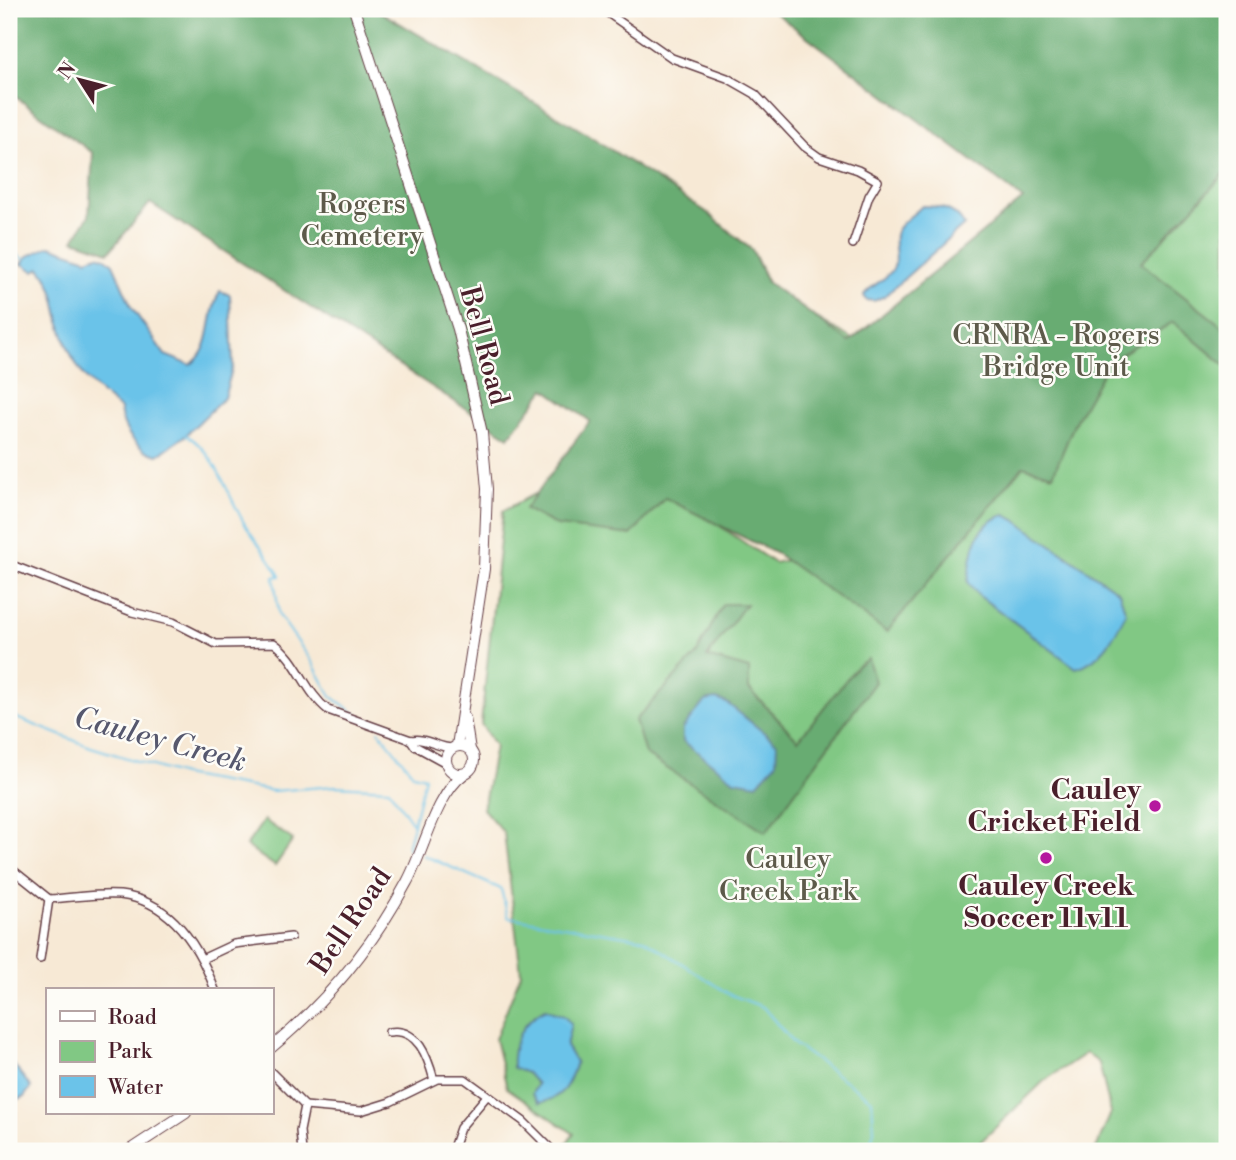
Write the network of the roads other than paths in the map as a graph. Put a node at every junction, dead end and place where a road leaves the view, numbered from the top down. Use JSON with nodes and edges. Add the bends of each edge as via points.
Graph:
{"nodes":[{"id":1,"x":354,"y":9,"type":"edge"},
{"id":2,"x":602,"y":9,"type":"edge"},
{"id":3,"x":853,"y":244,"type":"dead end"},
{"id":4,"x":9,"y":565,"type":"edge"},
{"id":5,"x":463,"y":708,"type":"junction"},
{"id":6,"x":411,"y":740,"type":"junction"},
{"id":7,"x":455,"y":747,"type":"junction"},
{"id":8,"x":470,"y":750,"type":"junction"},
{"id":9,"x":447,"y":766,"type":"junction"},
{"id":10,"x":464,"y":774,"type":"junction"},
{"id":11,"x":443,"y":800,"type":"junction"},
{"id":12,"x":9,"y":867,"type":"edge"},
{"id":13,"x":49,"y":900,"type":"junction"},
{"id":14,"x":291,"y":937,"type":"dead end"},
{"id":15,"x":204,"y":958,"type":"junction"},
{"id":16,"x":40,"y":959,"type":"dead end"},
{"id":17,"x":214,"y":988,"type":"edge"},
{"id":18,"x":389,"y":1032,"type":"dead end"},
{"id":19,"x":273,"y":1046,"type":"edge"},
{"id":20,"x":273,"y":1074,"type":"edge"},
{"id":21,"x":435,"y":1080,"type":"junction"},
{"id":22,"x":486,"y":1097,"type":"junction"},
{"id":23,"x":305,"y":1106,"type":"junction"},
{"id":24,"x":184,"y":1114,"type":"edge"},
{"id":25,"x":128,"y":1151,"type":"edge"},
{"id":26,"x":302,"y":1151,"type":"edge"},
{"id":27,"x":452,"y":1151,"type":"edge"},
{"id":28,"x":553,"y":1151,"type":"edge"}],
"edges":[{"from":1,"to":5,"type":"street","name":"Bell Road","via":[[458,330],[482,433],[487,541]]},
{"from":2,"to":3,"type":"street","via":[[672,58],[727,78],[755,94],[819,158],[878,181]]},
{"from":4,"to":6,"type":"street","via":[[132,612],[173,621],[216,644],[268,640],[282,648],[328,710]]},
{"from":5,"to":7,"type":"street","name":"Bell Road"},
{"from":5,"to":8,"type":"street","name":"Bell Road"},
{"from":6,"to":7,"type":"street"},
{"from":6,"to":9,"type":"street"},
{"from":7,"to":8,"type":"street"},
{"from":7,"to":9,"type":"street","name":"Bell Road","via":[[447,754]]},
{"from":8,"to":10,"type":"street","name":"Bell Road","via":[[474,763]]},
{"from":9,"to":10,"type":"street","via":[[455,774]]},
{"from":9,"to":11,"type":"street","name":"Bell Road"},
{"from":10,"to":11,"type":"street","name":"Bell Road"},
{"from":11,"to":19,"type":"street","name":"Bell Road","via":[[407,882],[358,958],[328,995]]},
{"from":12,"to":13,"type":"street"},
{"from":13,"to":15,"type":"street","via":[[120,895],[150,903],[173,917]]},
{"from":13,"to":16,"type":"street"},
{"from":14,"to":15,"type":"street","via":[[234,944]]},
{"from":15,"to":17,"type":"street"},
{"from":18,"to":21,"type":"street","via":[[407,1033],[417,1041]]},
{"from":20,"to":23,"type":"street"},
{"from":21,"to":22,"type":"street","via":[[465,1079]]},
{"from":21,"to":23,"type":"street","via":[[361,1111]]},
{"from":22,"to":27,"type":"street","via":[[460,1128]]},
{"from":22,"to":28,"type":"street","via":[[523,1121]]},
{"from":23,"to":26,"type":"street"},
{"from":24,"to":25,"type":"street"}]}
